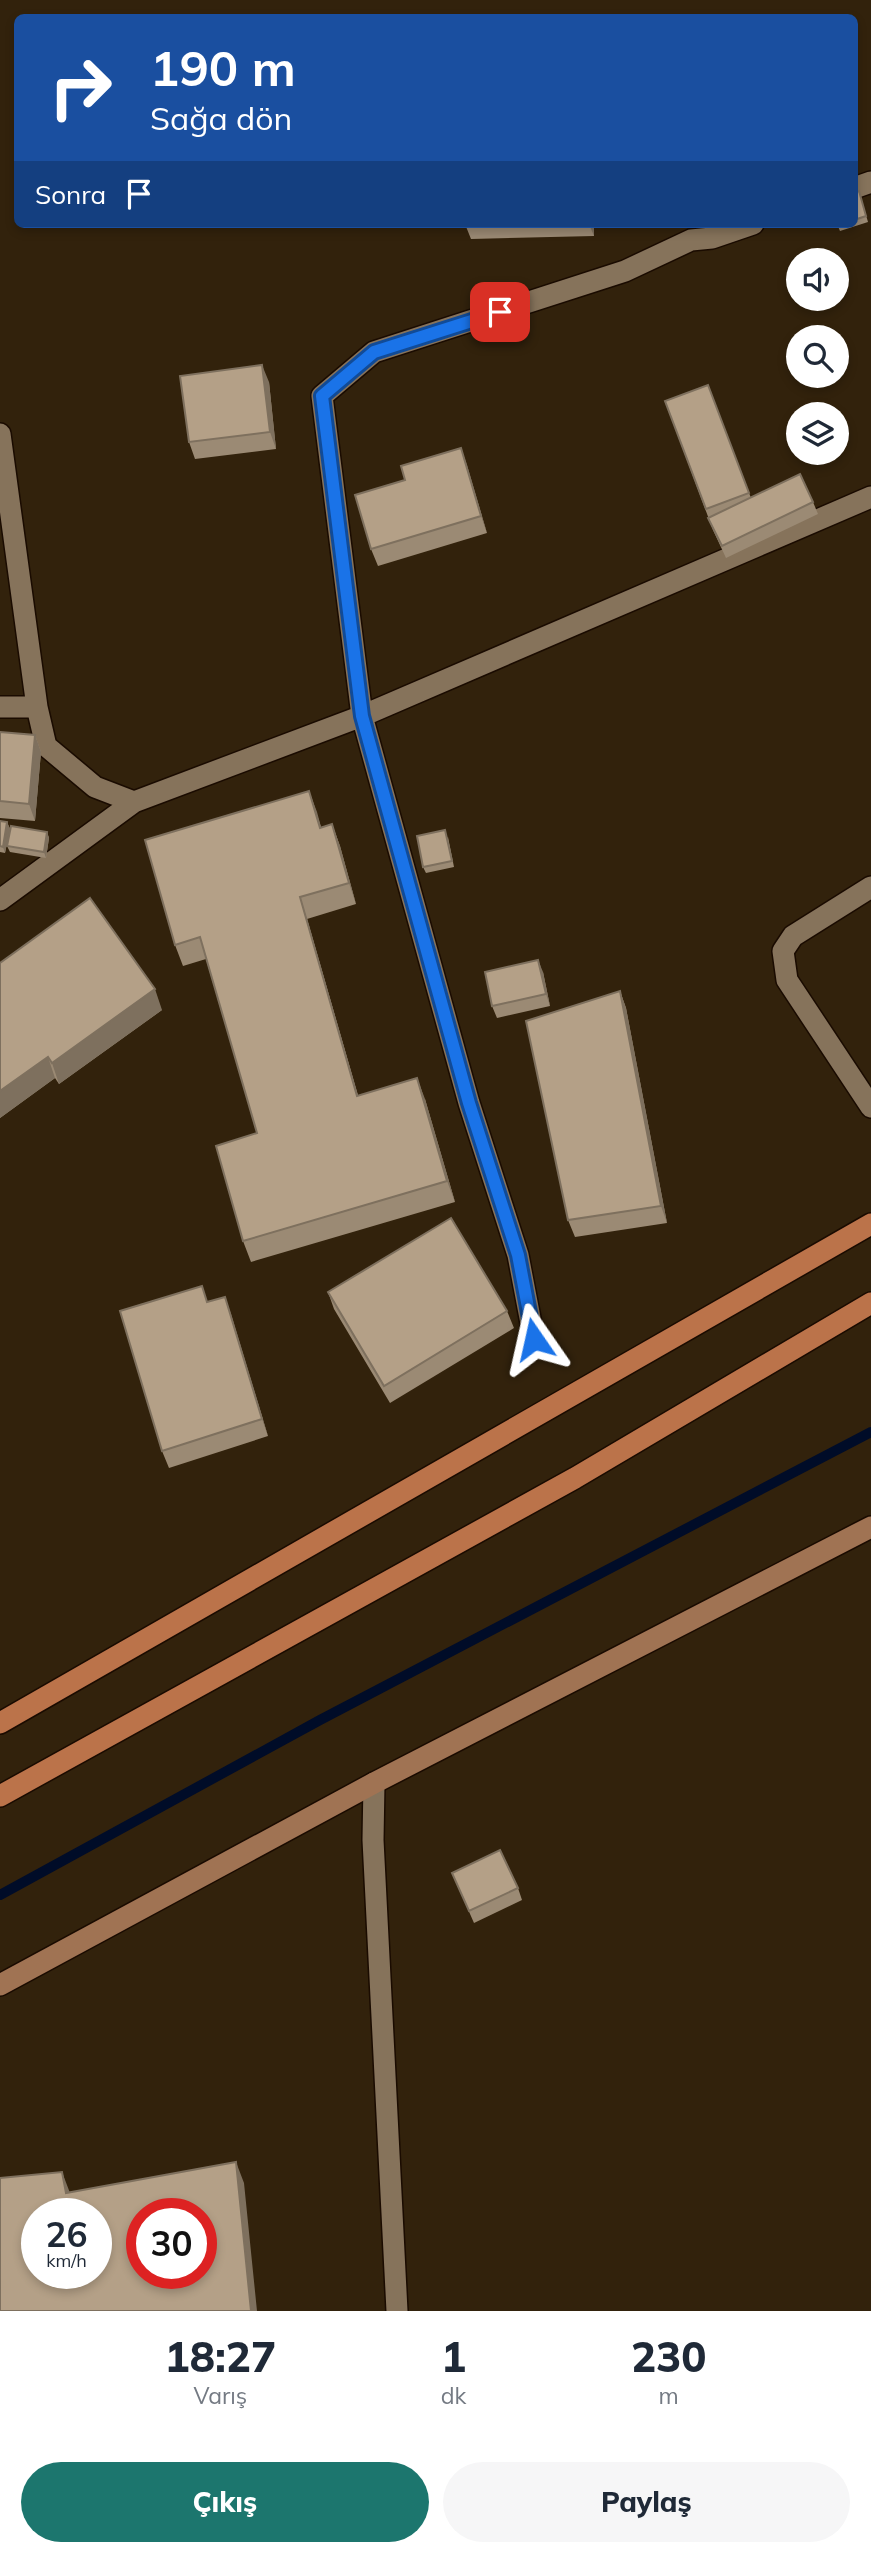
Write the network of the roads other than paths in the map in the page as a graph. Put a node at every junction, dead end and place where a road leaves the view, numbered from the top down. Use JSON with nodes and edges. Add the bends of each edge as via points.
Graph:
{"nodes":[{"id":1,"x":742,"y":228,"type":"edge"},
{"id":2,"x":0,"y":433,"type":"edge"},
{"id":3,"x":871,"y":497,"type":"edge"},
{"id":4,"x":0,"y":707,"type":"edge"},
{"id":5,"x":37,"y":707,"type":"junction"},
{"id":6,"x":362,"y":716,"type":"junction"},
{"id":7,"x":134,"y":802,"type":"junction"},
{"id":8,"x":871,"y":887,"type":"edge"},
{"id":9,"x":0,"y":900,"type":"edge"},
{"id":10,"x":871,"y":1107,"type":"edge"},
{"id":11,"x":871,"y":1224,"type":"edge"},
{"id":12,"x":871,"y":1303,"type":"edge"},
{"id":13,"x":534,"y":1339,"type":"dead end"},
{"id":14,"x":871,"y":1527,"type":"edge"},
{"id":15,"x":0,"y":1723,"type":"edge"},
{"id":16,"x":374,"y":1783,"type":"junction"},
{"id":17,"x":0,"y":1796,"type":"edge"},
{"id":18,"x":0,"y":1985,"type":"edge"},
{"id":19,"x":397,"y":2311,"type":"edge"}],
"edges":[{"from":1,"to":6,"type":"street","via":[[712,239],[691,240],[625,271],[374,352],[322,396]]},
{"from":2,"to":5,"type":"street"},
{"from":3,"to":6,"type":"street"},
{"from":4,"to":5,"type":"street"},
{"from":5,"to":7,"type":"street","via":[[46,746],[95,787]]},
{"from":6,"to":7,"type":"street"},
{"from":6,"to":13,"type":"street","via":[[469,1103],[518,1255]]},
{"from":7,"to":9,"type":"street"},
{"from":8,"to":10,"type":"street","via":[[793,936],[783,951],[787,980]]},
{"from":11,"to":15,"type":"main road"},
{"from":12,"to":17,"type":"main road","via":[[575,1478]]},
{"from":14,"to":16,"type":"street"},
{"from":16,"to":18,"type":"street"},
{"from":16,"to":19,"type":"street"}]}
